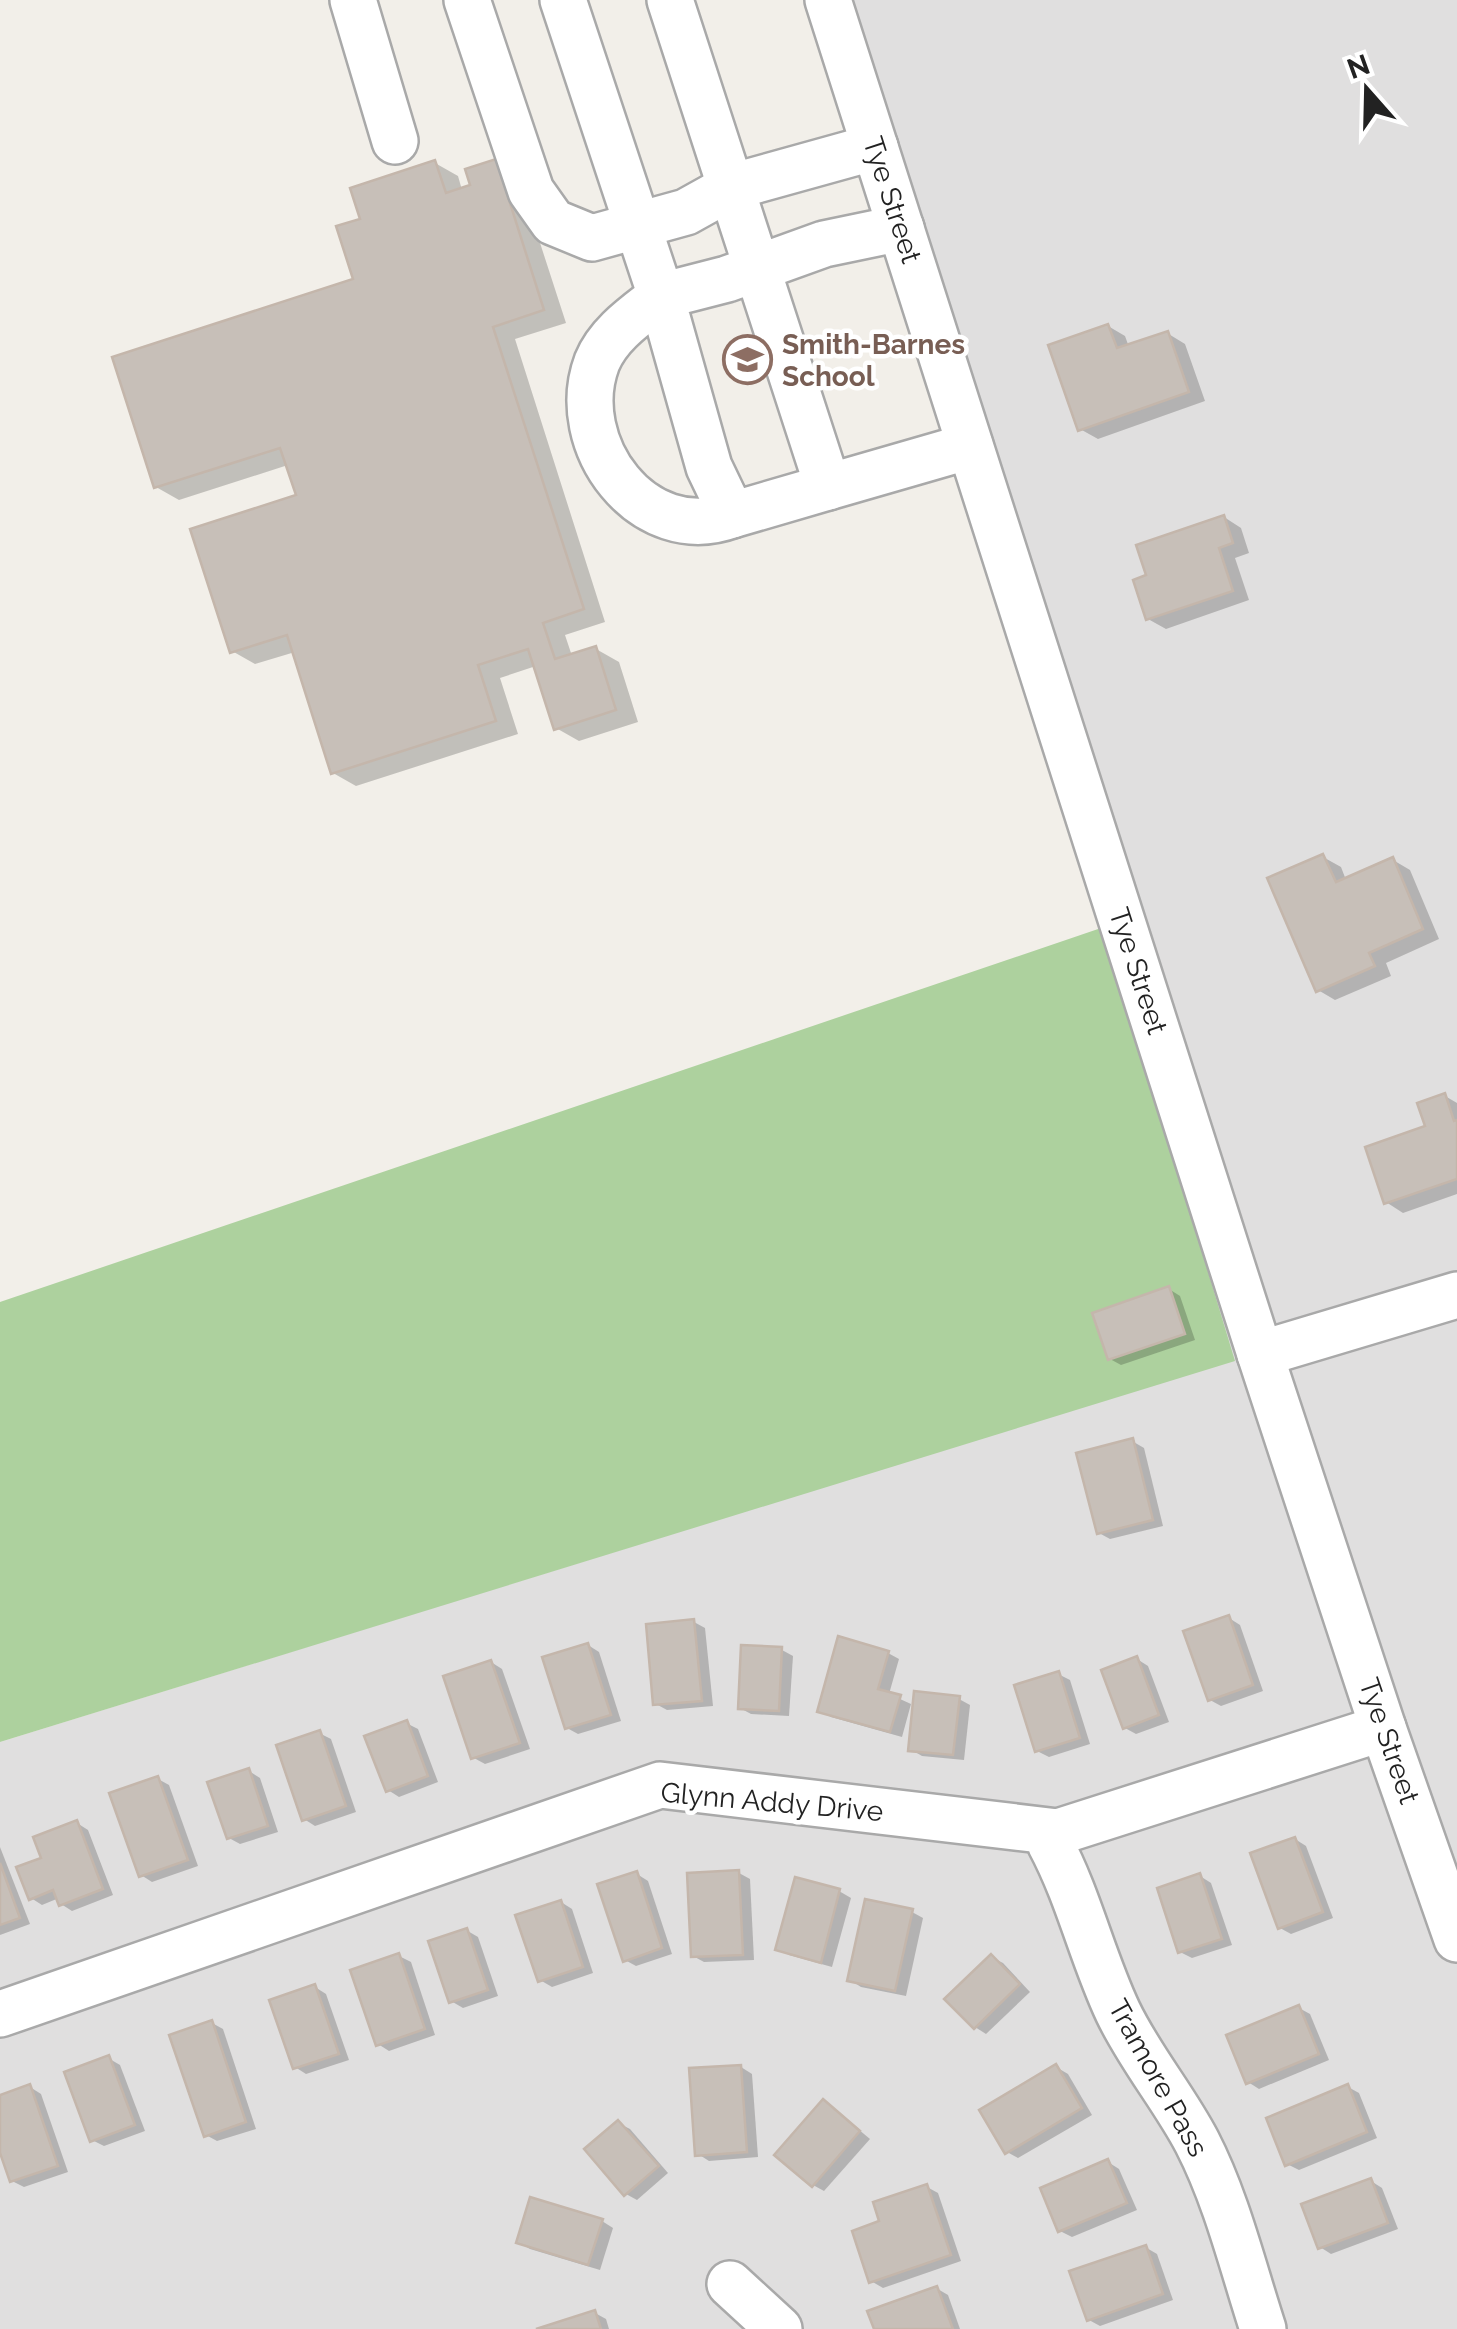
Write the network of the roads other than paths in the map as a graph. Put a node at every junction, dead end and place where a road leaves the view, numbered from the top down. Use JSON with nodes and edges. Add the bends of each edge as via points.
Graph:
{"nodes":[{"id":1,"x":353,"y":0,"type":"edge"},
{"id":2,"x":467,"y":0,"type":"edge"},
{"id":3,"x":563,"y":0,"type":"edge"},
{"id":4,"x":670,"y":0,"type":"edge"},
{"id":5,"x":828,"y":0,"type":"edge"},
{"id":6,"x":395,"y":141,"type":"dead end"},
{"id":7,"x":875,"y":147,"type":"junction"},
{"id":8,"x":731,"y":187,"type":"junction"},
{"id":9,"x":637,"y":226,"type":"junction"},
{"id":10,"x":901,"y":228,"type":"junction"},
{"id":11,"x":758,"y":267,"type":"junction"},
{"id":12,"x":660,"y":296,"type":"junction"},
{"id":13,"x":970,"y":446,"type":"junction"},
{"id":14,"x":828,"y":487,"type":"junction"},
{"id":15,"x":732,"y":516,"type":"junction"},
{"id":16,"x":1457,"y":1296,"type":"edge"},
{"id":17,"x":1260,"y":1354,"type":"junction"},
{"id":18,"x":1384,"y":1728,"type":"junction"},
{"id":19,"x":1058,"y":1832,"type":"junction"},
{"id":20,"x":1457,"y":1940,"type":"edge"},
{"id":21,"x":0,"y":2014,"type":"edge"},
{"id":22,"x":730,"y":2284,"type":"dead end"},
{"id":23,"x":780,"y":2329,"type":"edge"},
{"id":24,"x":1264,"y":2329,"type":"edge"}],
"edges":[{"from":1,"to":6,"type":"street"},
{"from":2,"to":9,"type":"street","via":[[531,190],[553,222],[592,238]]},
{"from":3,"to":9,"type":"street"},
{"from":4,"to":8,"type":"street"},
{"from":5,"to":7,"type":"street","name":"Tye Street"},
{"from":7,"to":8,"type":"street"},
{"from":7,"to":10,"type":"street","name":"Tye Street"},
{"from":8,"to":9,"type":"street","via":[[686,212]]},
{"from":8,"to":11,"type":"street"},
{"from":9,"to":12,"type":"street"},
{"from":10,"to":11,"type":"street"},
{"from":10,"to":13,"type":"street","name":"Tye Street"},
{"from":11,"to":12,"type":"street"},
{"from":11,"to":14,"type":"street"},
{"from":12,"to":15,"type":"street","via":[[709,468]]},
{"from":12,"to":15,"type":"street","via":[[621,327],[598,359],[589,392],[593,435],[604,463],[628,493],[655,511],[712,522]]},
{"from":13,"to":14,"type":"street"},
{"from":13,"to":17,"type":"street","name":"Tye Street"},
{"from":14,"to":15,"type":"street"},
{"from":16,"to":17,"type":"street"},
{"from":17,"to":18,"type":"street","name":"Tye Street"},
{"from":18,"to":19,"type":"street","name":"Glynn Addy Drive"},
{"from":18,"to":20,"type":"street","name":"Tye Street"},
{"from":19,"to":21,"type":"street","name":"Glynn Addy Drive","via":[[660,1785]]},
{"from":19,"to":24,"type":"street","name":"Tramore Pass","via":[[1050,1843],[1117,2010],[1197,2142]]},
{"from":22,"to":23,"type":"street"}]}
